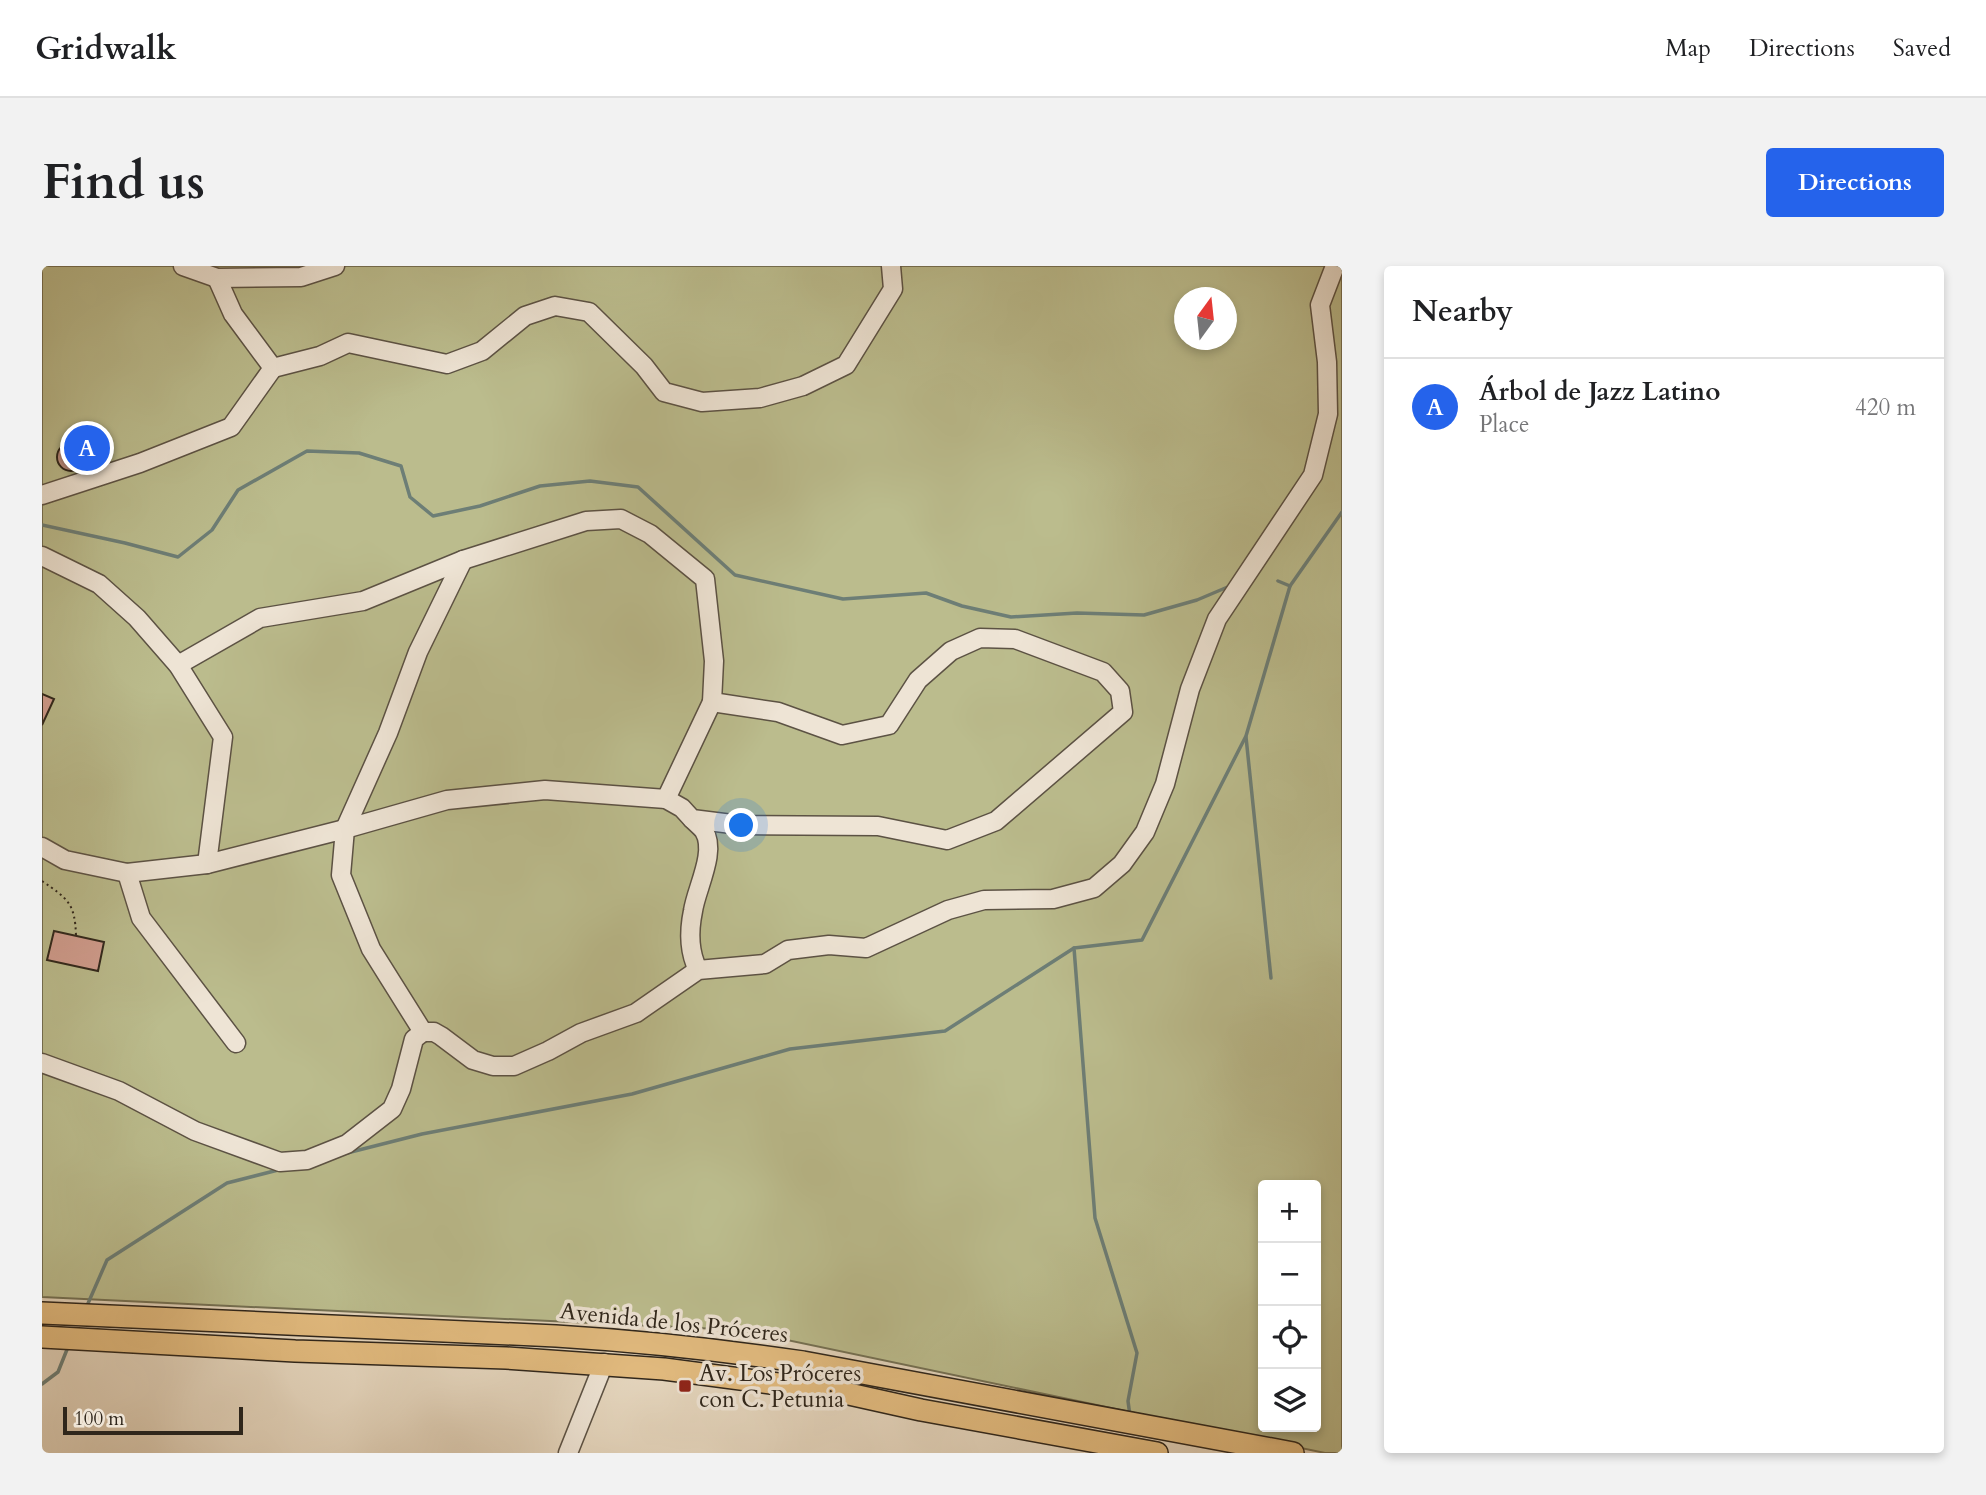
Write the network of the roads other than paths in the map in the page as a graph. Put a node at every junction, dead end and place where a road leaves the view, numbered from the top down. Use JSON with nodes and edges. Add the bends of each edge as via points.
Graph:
{"nodes":[{"id":1,"x":183,"y":266,"type":"edge"},
{"id":2,"x":335,"y":266,"type":"edge"},
{"id":3,"x":891,"y":266,"type":"edge"},
{"id":4,"x":1335,"y":266,"type":"edge"},
{"id":5,"x":217,"y":278,"type":"junction"},
{"id":6,"x":273,"y":368,"type":"junction"},
{"id":7,"x":42,"y":495,"type":"edge"},
{"id":8,"x":42,"y":556,"type":"edge"},
{"id":9,"x":463,"y":560,"type":"junction"},
{"id":10,"x":178,"y":665,"type":"junction"},
{"id":11,"x":712,"y":702,"type":"junction"},
{"id":12,"x":666,"y":799,"type":"junction"},
{"id":13,"x":692,"y":819,"type":"junction"},
{"id":14,"x":345,"y":829,"type":"junction"},
{"id":15,"x":42,"y":846,"type":"edge"},
{"id":16,"x":207,"y":864,"type":"junction"},
{"id":17,"x":127,"y":873,"type":"junction"},
{"id":18,"x":698,"y":970,"type":"junction"},
{"id":19,"x":423,"y":1032,"type":"junction"},
{"id":20,"x":236,"y":1043,"type":"dead end"},
{"id":21,"x":42,"y":1063,"type":"edge"},
{"id":22,"x":42,"y":1313,"type":"edge"},
{"id":23,"x":42,"y":1337,"type":"edge"},
{"id":24,"x":604,"y":1363,"type":"junction"},
{"id":25,"x":568,"y":1453,"type":"edge"},
{"id":26,"x":1157,"y":1453,"type":"edge"},
{"id":27,"x":1293,"y":1453,"type":"edge"}],
"edges":[{"from":1,"to":5,"type":"street"},
{"from":2,"to":5,"type":"street","via":[[301,277]]},
{"from":3,"to":6,"type":"street","via":[[893,289],[846,365],[803,386],[760,398],[702,402],[664,392],[589,312],[555,306],[525,316],[482,351],[447,364],[348,343]]},
{"from":4,"to":18,"type":"street","via":[[1320,305],[1328,414],[1313,475],[1217,619],[1190,690],[1165,784],[1145,832],[1122,864],[1094,888],[1053,899],[984,900],[948,910],[866,948],[829,945],[788,950],[765,964]]},
{"from":5,"to":6,"type":"street","via":[[233,313]]},
{"from":6,"to":7,"type":"street","via":[[231,427]]},
{"from":8,"to":10,"type":"street","via":[[99,584]]},
{"from":9,"to":10,"type":"street","via":[[363,601],[260,618]]},
{"from":9,"to":11,"type":"street","via":[[586,521],[621,519],[650,534],[705,579],[714,661]]},
{"from":9,"to":14,"type":"street","via":[[418,652]]},
{"from":10,"to":16,"type":"street","via":[[223,737]]},
{"from":11,"to":12,"type":"street"},
{"from":11,"to":13,"type":"street","via":[[778,712],[842,735],[889,725],[918,680],[951,650],[980,638],[1014,639],[1103,672],[1121,691],[1122,712],[996,821],[947,840],[878,826],[740,825]]},
{"from":12,"to":13,"type":"street"},
{"from":12,"to":14,"type":"street","via":[[545,790],[447,800]]},
{"from":13,"to":18,"type":"street","via":[[705,832],[707,854],[690,933]]},
{"from":14,"to":16,"type":"street"},
{"from":14,"to":19,"type":"street","via":[[341,875],[371,949]]},
{"from":15,"to":17,"type":"street","via":[[65,860]]},
{"from":16,"to":17,"type":"street"},
{"from":17,"to":20,"type":"street","via":[[141,918]]},
{"from":18,"to":19,"type":"street","via":[[636,1013],[581,1033],[514,1066],[473,1060],[434,1032]]},
{"from":19,"to":21,"type":"street","via":[[414,1040],[392,1109],[347,1144],[307,1160],[280,1162],[195,1131],[119,1091]]},
{"from":22,"to":27,"type":"main road","name":"Avenida de los Próceres","via":[[639,1342],[803,1362]]},
{"from":23,"to":24,"type":"main road","name":"Avenida de los Próceres"},
{"from":24,"to":25,"type":"street"},
{"from":24,"to":26,"type":"main road","name":"Avenida de los Próceres","via":[[840,1392]]}]}
